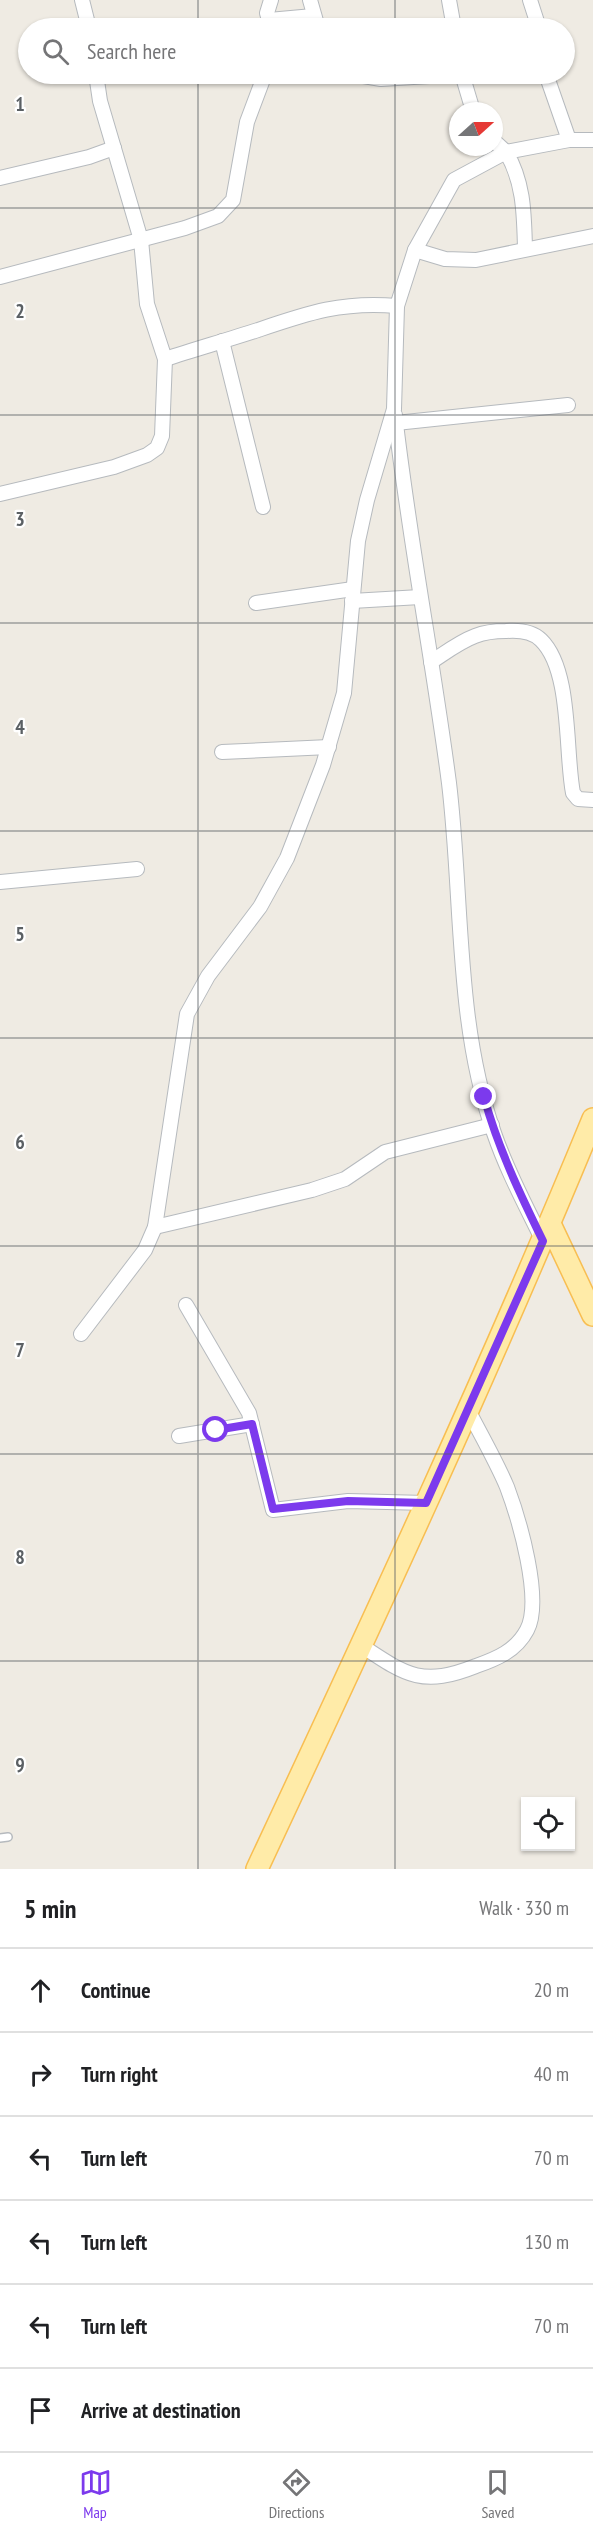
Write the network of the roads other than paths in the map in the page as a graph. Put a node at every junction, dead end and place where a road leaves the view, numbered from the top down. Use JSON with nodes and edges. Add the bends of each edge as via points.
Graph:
{"nodes":[{"id":1,"x":82,"y":0,"type":"edge"},
{"id":2,"x":272,"y":0,"type":"edge"},
{"id":3,"x":310,"y":0,"type":"edge"},
{"id":4,"x":449,"y":0,"type":"edge"},
{"id":5,"x":530,"y":0,"type":"edge"},
{"id":6,"x":86,"y":18,"type":"edge"},
{"id":7,"x":268,"y":18,"type":"edge"},
{"id":8,"x":315,"y":18,"type":"edge"},
{"id":9,"x":452,"y":18,"type":"edge"},
{"id":10,"x":536,"y":18,"type":"edge"},
{"id":11,"x":97,"y":84,"type":"edge"},
{"id":12,"x":261,"y":84,"type":"edge"},
{"id":13,"x":465,"y":84,"type":"edge"},
{"id":14,"x":549,"y":84,"type":"edge"},
{"id":15,"x":470,"y":102,"type":"edge"},
{"id":16,"x":568,"y":140,"type":"junction"},
{"id":17,"x":593,"y":140,"type":"edge"},
{"id":18,"x":114,"y":148,"type":"junction"},
{"id":19,"x":503,"y":149,"type":"edge"},
{"id":20,"x":506,"y":152,"type":"junction"},
{"id":21,"x":0,"y":178,"type":"edge"},
{"id":22,"x":593,"y":236,"type":"edge"},
{"id":23,"x":141,"y":240,"type":"junction"},
{"id":24,"x":525,"y":248,"type":"junction"},
{"id":25,"x":415,"y":250,"type":"junction"},
{"id":26,"x":0,"y":277,"type":"edge"},
{"id":27,"x":398,"y":306,"type":"junction"},
{"id":28,"x":222,"y":340,"type":"junction"},
{"id":29,"x":165,"y":359,"type":"junction"},
{"id":30,"x":568,"y":405,"type":"dead end"},
{"id":31,"x":395,"y":416,"type":"junction"},
{"id":32,"x":0,"y":495,"type":"edge"},
{"id":33,"x":263,"y":507,"type":"dead end"},
{"id":34,"x":352,"y":595,"type":"junction"},
{"id":35,"x":420,"y":597,"type":"junction"},
{"id":36,"x":256,"y":603,"type":"dead end"},
{"id":37,"x":431,"y":662,"type":"junction"},
{"id":38,"x":329,"y":747,"type":"junction"},
{"id":39,"x":222,"y":752,"type":"dead end"},
{"id":40,"x":593,"y":800,"type":"edge"},
{"id":41,"x":137,"y":869,"type":"dead end"},
{"id":42,"x":0,"y":882,"type":"edge"},
{"id":43,"x":593,"y":1119,"type":"edge"},
{"id":44,"x":492,"y":1125,"type":"junction"},
{"id":45,"x":155,"y":1227,"type":"junction"},
{"id":46,"x":547,"y":1232,"type":"junction"},
{"id":47,"x":186,"y":1305,"type":"dead end"},
{"id":48,"x":593,"y":1316,"type":"edge"},
{"id":49,"x":81,"y":1334,"type":"dead end"},
{"id":50,"x":468,"y":1410,"type":"junction"},
{"id":51,"x":252,"y":1424,"type":"junction"},
{"id":52,"x":179,"y":1436,"type":"dead end"},
{"id":53,"x":426,"y":1503,"type":"junction"},
{"id":54,"x":362,"y":1646,"type":"junction"},
{"id":55,"x":257,"y":1869,"type":"edge"}],
"edges":[{"from":1,"to":6,"type":"street"},
{"from":2,"to":7,"type":"street"},
{"from":3,"to":8,"type":"street"},
{"from":4,"to":9,"type":"street"},
{"from":5,"to":10,"type":"street"},
{"from":11,"to":18,"type":"street"},
{"from":12,"to":23,"type":"street","via":[[248,122],[237,185],[227,208],[202,222]]},
{"from":13,"to":15,"type":"street"},
{"from":14,"to":16,"type":"street"},
{"from":16,"to":17,"type":"street"},
{"from":16,"to":20,"type":"street"},
{"from":18,"to":21,"type":"street"},
{"from":18,"to":23,"type":"street"},
{"from":19,"to":20,"type":"street"},
{"from":20,"to":24,"type":"street","via":[[521,189]]},
{"from":20,"to":25,"type":"street","via":[[454,180]]},
{"from":22,"to":24,"type":"street"},
{"from":23,"to":26,"type":"street"},
{"from":23,"to":29,"type":"street","via":[[147,304]]},
{"from":24,"to":25,"type":"street","via":[[461,262]]},
{"from":25,"to":27,"type":"street"},
{"from":27,"to":28,"type":"street","via":[[331,307]]},
{"from":27,"to":31,"type":"street"},
{"from":28,"to":29,"type":"street"},
{"from":28,"to":33,"type":"street"},
{"from":29,"to":32,"type":"street","via":[[162,436],[157,448],[114,467]]},
{"from":30,"to":31,"type":"street"},
{"from":31,"to":34,"type":"street","via":[[367,500]]},
{"from":31,"to":35,"type":"street"},
{"from":34,"to":35,"type":"street"},
{"from":34,"to":36,"type":"street"},
{"from":34,"to":38,"type":"street","via":[[347,675]]},
{"from":35,"to":37,"type":"street"},
{"from":37,"to":40,"type":"street","via":[[485,633],[517,630],[541,640],[549,651],[563,692],[573,792],[578,799]]},
{"from":37,"to":44,"type":"street","via":[[451,801],[470,1025]]},
{"from":38,"to":39,"type":"street"},
{"from":38,"to":45,"type":"street","via":[[302,826],[277,878],[208,976],[187,1014]]},
{"from":41,"to":42,"type":"street"},
{"from":43,"to":46,"type":"main road"},
{"from":44,"to":45,"type":"street","via":[[385,1152],[345,1179],[312,1190]]},
{"from":44,"to":46,"type":"street","via":[[515,1185]]},
{"from":45,"to":49,"type":"street","via":[[145,1250]]},
{"from":46,"to":48,"type":"main road"},
{"from":46,"to":50,"type":"main road"},
{"from":47,"to":51,"type":"street"},
{"from":50,"to":53,"type":"main road"},
{"from":50,"to":54,"type":"street","via":[[507,1489],[521,1534],[532,1608],[528,1629],[518,1644],[500,1657],[434,1679],[392,1666]]},
{"from":51,"to":52,"type":"street"},
{"from":51,"to":53,"type":"street","via":[[273,1509],[348,1501]]},
{"from":53,"to":54,"type":"main road"},
{"from":54,"to":55,"type":"main road"}]}
